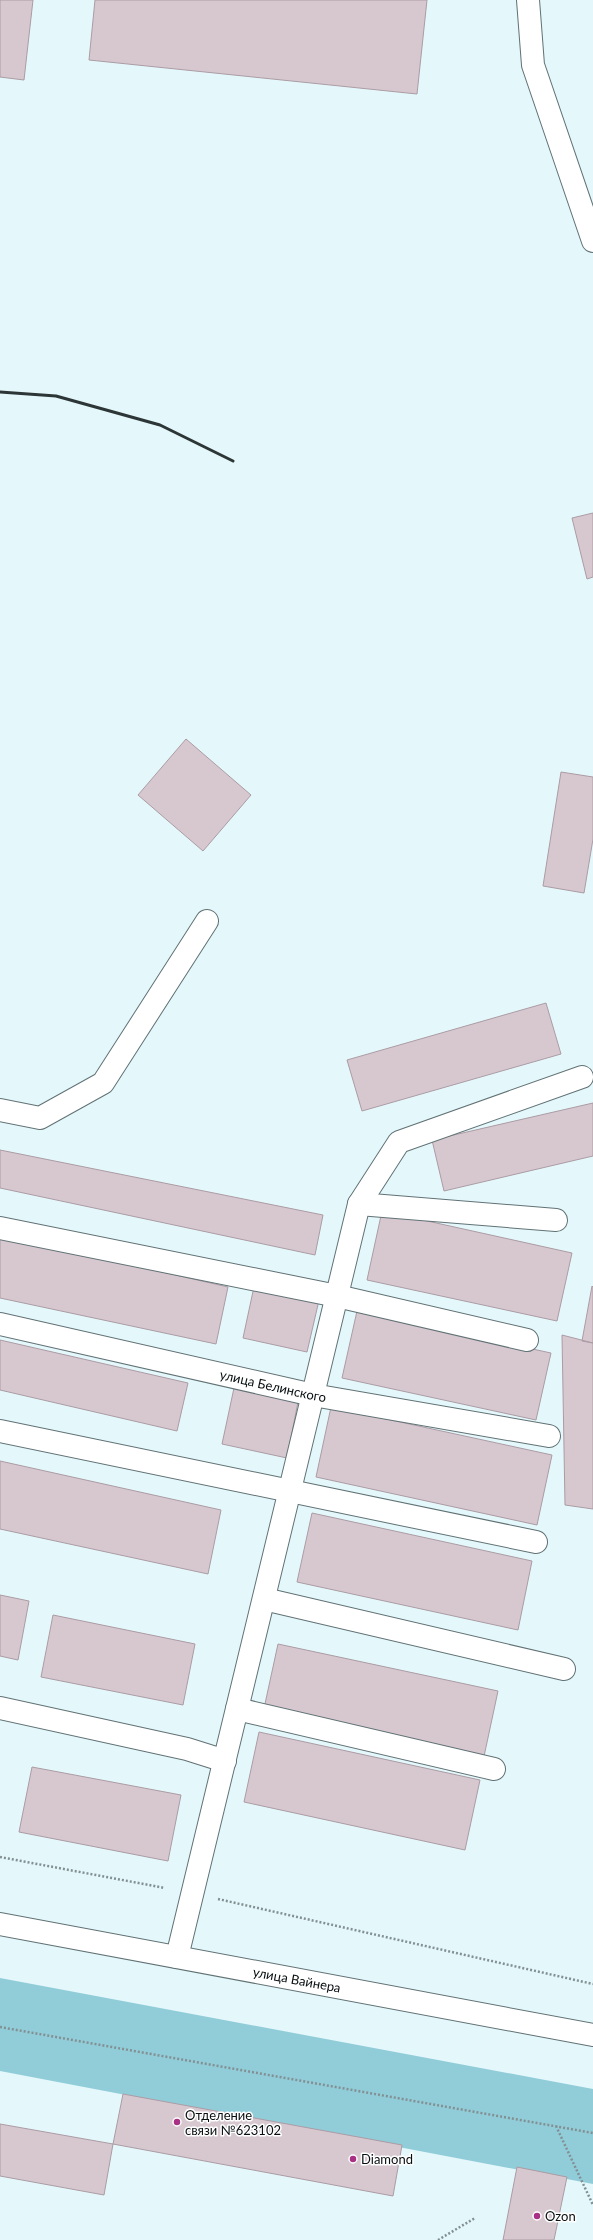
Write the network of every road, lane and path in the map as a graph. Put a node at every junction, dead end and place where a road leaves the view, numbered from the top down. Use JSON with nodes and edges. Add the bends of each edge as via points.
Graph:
{"nodes":[{"id":1,"x":528,"y":0,"type":"edge"},
{"id":2,"x":593,"y":241,"type":"edge"},
{"id":3,"x":207,"y":921,"type":"dead end"},
{"id":4,"x":582,"y":1077,"type":"dead end"},
{"id":5,"x":0,"y":1110,"type":"edge"},
{"id":6,"x":359,"y":1204,"type":"junction"},
{"id":7,"x":556,"y":1220,"type":"dead end"},
{"id":8,"x":0,"y":1228,"type":"edge"},
{"id":9,"x":337,"y":1296,"type":"junction"},
{"id":10,"x":0,"y":1324,"type":"edge"},
{"id":11,"x":527,"y":1340,"type":"dead end"},
{"id":12,"x":313,"y":1395,"type":"junction"},
{"id":13,"x":0,"y":1431,"type":"edge"},
{"id":14,"x":548,"y":1436,"type":"dead end"},
{"id":15,"x":289,"y":1492,"type":"junction"},
{"id":16,"x":536,"y":1542,"type":"dead end"},
{"id":17,"x":264,"y":1599,"type":"junction"},
{"id":18,"x":564,"y":1669,"type":"dead end"},
{"id":19,"x":0,"y":1708,"type":"edge"},
{"id":20,"x":237,"y":1708,"type":"junction"},
{"id":21,"x":225,"y":1761,"type":"junction"},
{"id":22,"x":494,"y":1769,"type":"dead end"},
{"id":23,"x":0,"y":1857,"type":"edge"},
{"id":24,"x":192,"y":1893,"type":"junction"},
{"id":25,"x":0,"y":1924,"type":"edge"},
{"id":26,"x":177,"y":1957,"type":"junction"},
{"id":27,"x":593,"y":1984,"type":"edge"},
{"id":28,"x":0,"y":2027,"type":"edge"},
{"id":29,"x":593,"y":2035,"type":"edge"},
{"id":30,"x":556,"y":2126,"type":"junction"},
{"id":31,"x":593,"y":2133,"type":"edge"},
{"id":32,"x":593,"y":2206,"type":"edge"},
{"id":33,"x":475,"y":2218,"type":"dead end"},
{"id":34,"x":438,"y":2240,"type":"edge"}],
"edges":[{"from":1,"to":2,"type":"main road","via":[[533,65]]},
{"from":3,"to":5,"type":"main road","via":[[103,1082],[40,1118]]},
{"from":4,"to":6,"type":"main road","via":[[399,1142]]},
{"from":6,"to":7,"type":"main road"},
{"from":6,"to":9,"type":"main road"},
{"from":8,"to":9,"type":"main road"},
{"from":9,"to":11,"type":"main road"},
{"from":9,"to":12,"type":"main road"},
{"from":10,"to":12,"type":"main road","name":"улица Белинского"},
{"from":12,"to":14,"type":"main road","name":"улица Белинского"},
{"from":12,"to":15,"type":"main road"},
{"from":13,"to":15,"type":"main road"},
{"from":15,"to":16,"type":"main road"},
{"from":15,"to":17,"type":"main road"},
{"from":17,"to":18,"type":"main road"},
{"from":17,"to":20,"type":"main road"},
{"from":19,"to":21,"type":"main road","via":[[187,1749]]},
{"from":20,"to":21,"type":"main road"},
{"from":20,"to":22,"type":"main road"},
{"from":21,"to":24,"type":"main road"},
{"from":23,"to":24,"type":"path"},
{"from":24,"to":26,"type":"main road"},
{"from":24,"to":27,"type":"path"},
{"from":25,"to":26,"type":"main road","name":"улица Вайнера"},
{"from":26,"to":29,"type":"main road","name":"улица Вайнера"},
{"from":28,"to":30,"type":"path"},
{"from":30,"to":31,"type":"path"},
{"from":30,"to":32,"type":"path"},
{"from":33,"to":34,"type":"path"}]}
